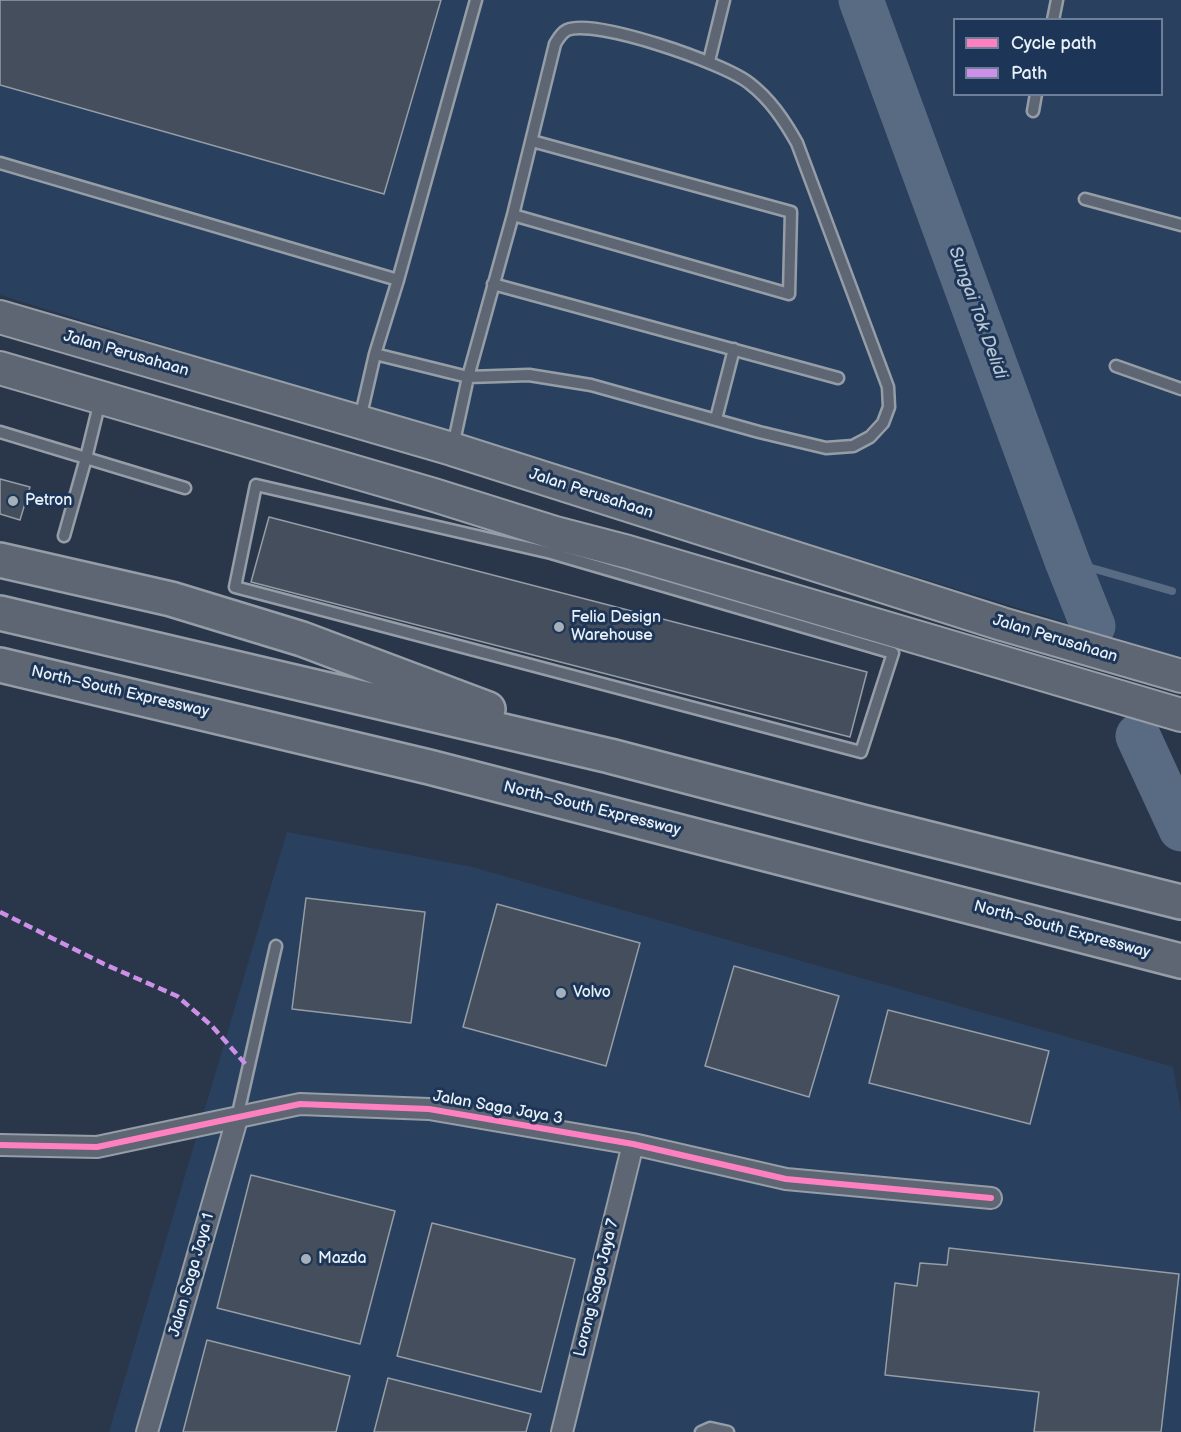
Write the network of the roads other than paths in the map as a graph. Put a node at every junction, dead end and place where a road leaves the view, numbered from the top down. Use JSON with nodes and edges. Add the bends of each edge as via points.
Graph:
{"nodes":[{"id":1,"x":476,"y":0,"type":"edge"},
{"id":2,"x":724,"y":0,"type":"edge"},
{"id":3,"x":1057,"y":0,"type":"edge"},
{"id":4,"x":1053,"y":18,"type":"edge"},
{"id":5,"x":709,"y":61,"type":"junction"},
{"id":6,"x":1036,"y":96,"type":"edge"},
{"id":7,"x":1033,"y":111,"type":"dead end"},
{"id":8,"x":532,"y":141,"type":"junction"},
{"id":9,"x":0,"y":163,"type":"edge"},
{"id":10,"x":1085,"y":199,"type":"dead end"},
{"id":11,"x":513,"y":215,"type":"junction"},
{"id":12,"x":1181,"y":225,"type":"edge"},
{"id":13,"x":398,"y":280,"type":"junction"},
{"id":14,"x":493,"y":284,"type":"junction"},
{"id":15,"x":0,"y":317,"type":"edge"},
{"id":16,"x":734,"y":349,"type":"junction"},
{"id":17,"x":375,"y":354,"type":"junction"},
{"id":18,"x":1116,"y":366,"type":"dead end"},
{"id":19,"x":0,"y":368,"type":"edge"},
{"id":20,"x":468,"y":376,"type":"junction"},
{"id":21,"x":838,"y":378,"type":"dead end"},
{"id":22,"x":1181,"y":389,"type":"edge"},
{"id":23,"x":100,"y":397,"type":"junction"},
{"id":24,"x":716,"y":419,"type":"junction"},
{"id":25,"x":359,"y":422,"type":"junction"},
{"id":26,"x":0,"y":432,"type":"edge"},
{"id":27,"x":452,"y":449,"type":"junction"},
{"id":28,"x":86,"y":458,"type":"junction"},
{"id":29,"x":185,"y":488,"type":"dead end"},
{"id":30,"x":64,"y":536,"type":"dead end"},
{"id":31,"x":553,"y":543,"type":"junction"},
{"id":32,"x":0,"y":560,"type":"edge"},
{"id":33,"x":0,"y":613,"type":"edge"},
{"id":34,"x":0,"y":665,"type":"edge"},
{"id":35,"x":1178,"y":674,"type":"edge"},
{"id":36,"x":1181,"y":715,"type":"edge"},
{"id":37,"x":610,"y":756,"type":"junction"},
{"id":38,"x":1181,"y":902,"type":"edge"},
{"id":39,"x":276,"y":946,"type":"dead end"},
{"id":40,"x":1181,"y":961,"type":"edge"},
{"id":41,"x":237,"y":1119,"type":"junction"},
{"id":42,"x":633,"y":1144,"type":"junction"},
{"id":43,"x":0,"y":1145,"type":"edge"},
{"id":44,"x":991,"y":1198,"type":"dead end"},
{"id":45,"x":147,"y":1432,"type":"edge"},
{"id":46,"x":562,"y":1432,"type":"edge"},
{"id":47,"x":701,"y":1432,"type":"edge"},
{"id":48,"x":728,"y":1432,"type":"edge"}],
"edges":[{"from":1,"to":13,"type":"lane"},
{"from":2,"to":5,"type":"lane"},
{"from":3,"to":4,"type":"lane"},
{"from":5,"to":8,"type":"lane","via":[[625,36],[578,28],[568,30],[555,44]]},
{"from":5,"to":24,"type":"lane","via":[[748,82],[769,101],[797,143],[888,387],[889,407],[883,423],[870,437],[853,446],[826,448]]},
{"from":6,"to":7,"type":"lane"},
{"from":8,"to":11,"type":"lane"},
{"from":8,"to":11,"type":"lane","via":[[791,212],[789,294]]},
{"from":9,"to":13,"type":"lane"},
{"from":10,"to":12,"type":"lane"},
{"from":11,"to":14,"type":"lane"},
{"from":13,"to":17,"type":"lane"},
{"from":14,"to":16,"type":"lane"},
{"from":14,"to":20,"type":"lane"},
{"from":15,"to":25,"type":"main road","name":"Jalan Perusahaan"},
{"from":16,"to":21,"type":"lane"},
{"from":16,"to":24,"type":"lane"},
{"from":17,"to":20,"type":"lane"},
{"from":17,"to":25,"type":"lane"},
{"from":18,"to":22,"type":"lane"},
{"from":19,"to":23,"type":"main road"},
{"from":20,"to":24,"type":"lane","via":[[553,378]]},
{"from":20,"to":27,"type":"lane"},
{"from":23,"to":28,"type":"lane"},
{"from":23,"to":31,"type":"main road","via":[[434,495]]},
{"from":25,"to":27,"type":"main road","name":"Jalan Perusahaan"},
{"from":26,"to":28,"type":"lane"},
{"from":27,"to":35,"type":"main road","name":"Jalan Perusahaan","via":[[1002,624]]},
{"from":28,"to":29,"type":"lane"},
{"from":28,"to":30,"type":"lane"},
{"from":31,"to":31,"type":"lane","via":[[256,485],[235,587],[861,752],[893,653]]},
{"from":31,"to":36,"type":"main road","via":[[628,552]]},
{"from":32,"to":37,"type":"highway","via":[[171,599],[302,639]]},
{"from":33,"to":37,"type":"highway"},
{"from":34,"to":40,"type":"highway","name":"North–South Expressway","via":[[429,767]]},
{"from":37,"to":38,"type":"highway"},
{"from":39,"to":41,"type":"lane"},
{"from":41,"to":42,"type":"street","name":"Jalan Saga Jaya 3","via":[[300,1104],[429,1109]]},
{"from":41,"to":43,"type":"street","name":"Jalan Saga Jaya 3","via":[[97,1148]]},
{"from":41,"to":45,"type":"street","name":"Jalan Saga Jaya 1"},
{"from":42,"to":44,"type":"street","name":"Jalan Saga Jaya 3","via":[[786,1179]]},
{"from":42,"to":46,"type":"street","name":"Lorong Saga Jaya 7"},
{"from":47,"to":48,"type":"lane","via":[[710,1428]]}]}
